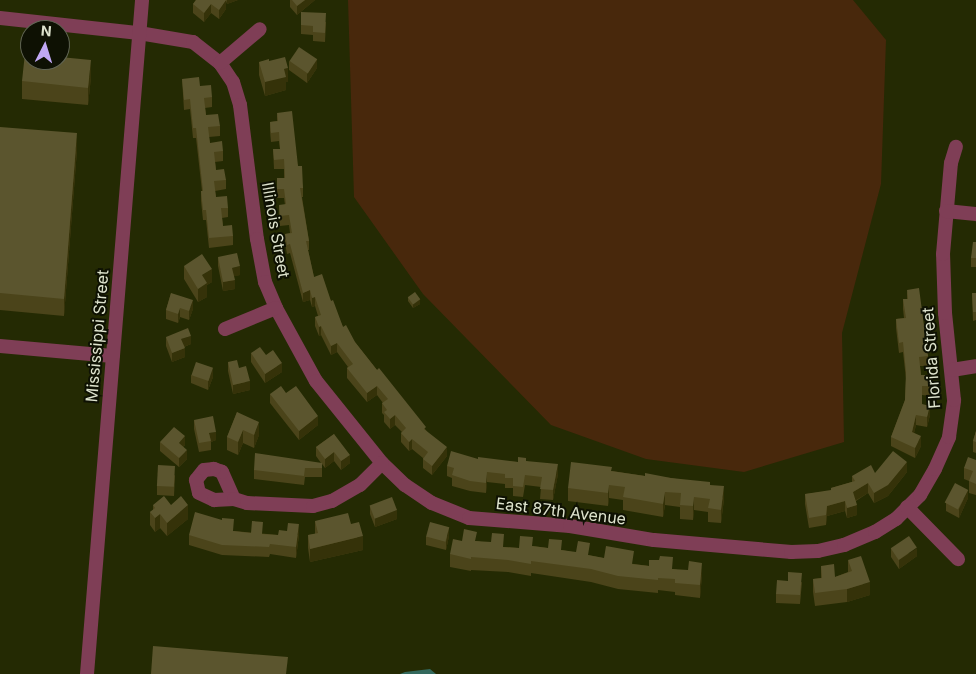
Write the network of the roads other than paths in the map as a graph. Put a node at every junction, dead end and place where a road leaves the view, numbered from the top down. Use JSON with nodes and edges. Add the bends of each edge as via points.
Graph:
{"nodes":[{"id":1,"x":142,"y":0,"type":"edge"},
{"id":2,"x":0,"y":18,"type":"edge"},
{"id":3,"x":260,"y":29,"type":"dead end"},
{"id":4,"x":139,"y":33,"type":"junction"},
{"id":5,"x":220,"y":63,"type":"junction"},
{"id":6,"x":956,"y":147,"type":"dead end"},
{"id":7,"x":946,"y":211,"type":"junction"},
{"id":8,"x":976,"y":214,"type":"edge"},
{"id":9,"x":276,"y":308,"type":"junction"},
{"id":10,"x":224,"y":329,"type":"dead end"},
{"id":11,"x":0,"y":346,"type":"edge"},
{"id":12,"x":113,"y":356,"type":"junction"},
{"id":13,"x":976,"y":366,"type":"edge"},
{"id":14,"x":952,"y":370,"type":"junction"},
{"id":15,"x":382,"y":462,"type":"junction"},
{"id":16,"x":234,"y":499,"type":"dead end"},
{"id":17,"x":907,"y":507,"type":"junction"},
{"id":18,"x":753,"y":549,"type":"joint"},
{"id":19,"x":958,"y":559,"type":"dead end"},
{"id":20,"x":87,"y":674,"type":"edge"}],
"edges":[{"from":1,"to":4,"type":"street","name":"Mississippi Street"},
{"from":2,"to":4,"type":"street","name":"Illinois Street"},
{"from":3,"to":5,"type":"street"},
{"from":4,"to":5,"type":"street","name":"Illinois Street","via":[[193,42]]},
{"from":4,"to":12,"type":"street","name":"Mississippi Street"},
{"from":5,"to":9,"type":"street","name":"Illinois Street","via":[[233,82],[240,105],[256,239],[265,282]]},
{"from":6,"to":7,"type":"street","name":"Florida Street"},
{"from":7,"to":8,"type":"street"},
{"from":7,"to":14,"type":"street","name":"Florida Street","via":[[942,254]]},
{"from":9,"to":10,"type":"street"},
{"from":9,"to":15,"type":"street","name":"Illinois Street","via":[[316,382]]},
{"from":11,"to":12,"type":"street"},
{"from":12,"to":20,"type":"street","name":"Mississippi Street"},
{"from":13,"to":14,"type":"street"},
{"from":14,"to":17,"type":"street","name":"Florida Street","via":[[954,400],[949,437],[920,495]]},
{"from":15,"to":16,"type":"street","via":[[360,485],[332,501],[314,506],[247,503]]},
{"from":15,"to":18,"type":"street","name":"East 87th Avenue","via":[[405,485],[432,504],[469,518],[570,526],[654,540]]},
{"from":17,"to":18,"type":"street","name":"Florida Street","via":[[875,532],[844,545],[818,552]]},
{"from":17,"to":19,"type":"street"}]}
